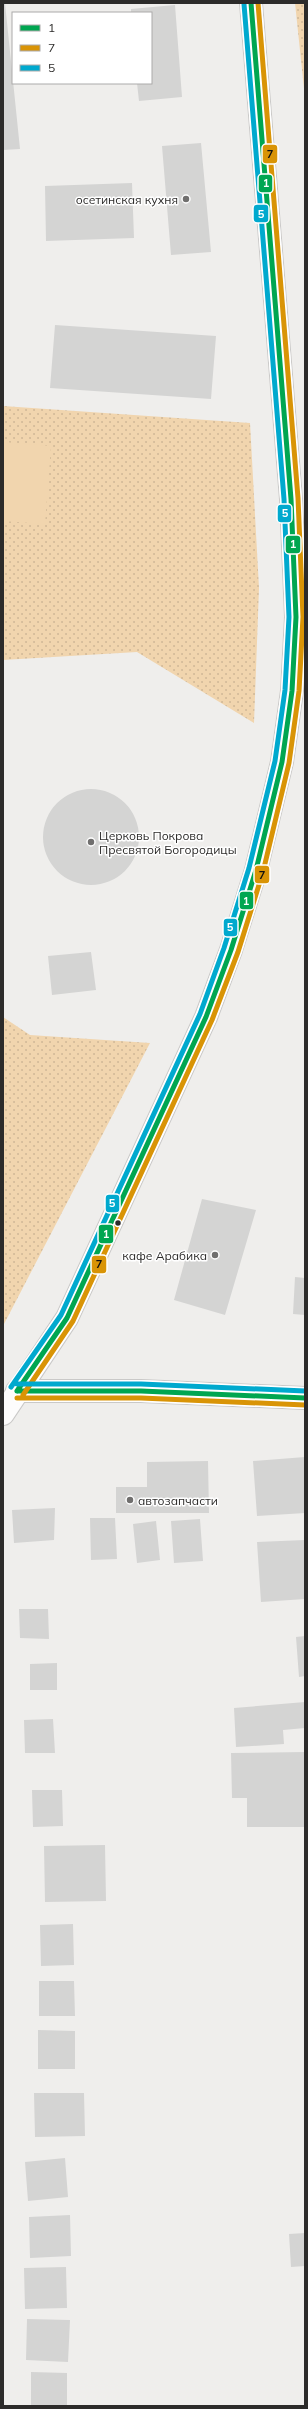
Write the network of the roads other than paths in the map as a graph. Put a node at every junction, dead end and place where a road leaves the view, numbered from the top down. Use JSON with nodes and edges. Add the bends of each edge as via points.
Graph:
{"nodes":[{"id":1,"x":251,"y":3,"type":"edge"},
{"id":2,"x":17,"y":1390,"type":"junction"},
{"id":3,"x":305,"y":1398,"type":"edge"},
{"id":4,"x":3,"y":1414,"type":"edge"}],
"edges":[{"from":1,"to":2,"type":"main road","via":[[293,547],[296,617],[292,691],[282,762],[256,870],[231,950],[206,1016],[67,1318]]},
{"from":2,"to":3,"type":"main road","via":[[141,1391]]},
{"from":2,"to":4,"type":"main road"}]}
